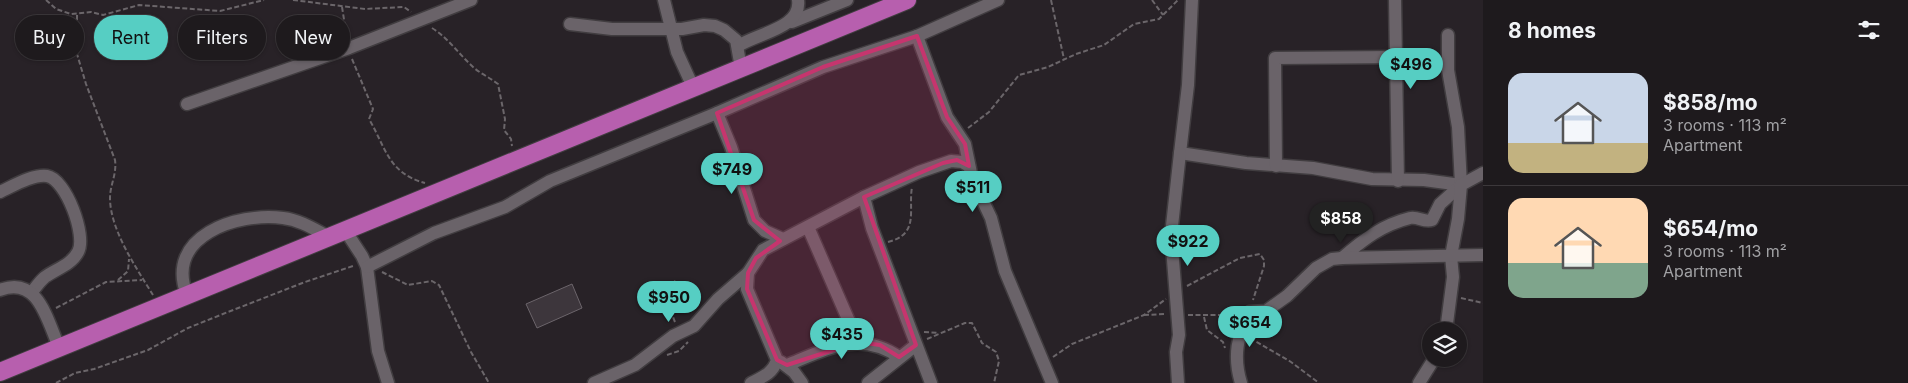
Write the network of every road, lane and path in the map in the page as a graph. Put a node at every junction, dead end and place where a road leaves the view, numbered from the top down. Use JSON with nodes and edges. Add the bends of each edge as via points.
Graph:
{"nodes":[{"id":1,"x":46,"y":0,"type":"edge"},
{"id":2,"x":264,"y":0,"type":"edge"},
{"id":3,"x":292,"y":0,"type":"edge"},
{"id":4,"x":336,"y":0,"type":"edge"},
{"id":5,"x":471,"y":0,"type":"edge"},
{"id":6,"x":664,"y":0,"type":"edge"},
{"id":7,"x":798,"y":0,"type":"edge"},
{"id":8,"x":847,"y":0,"type":"edge"},
{"id":9,"x":907,"y":0,"type":"edge"},
{"id":10,"x":998,"y":0,"type":"edge"},
{"id":11,"x":1051,"y":0,"type":"edge"},
{"id":12,"x":1152,"y":0,"type":"edge"},
{"id":13,"x":1178,"y":0,"type":"edge"},
{"id":14,"x":1192,"y":0,"type":"edge"},
{"id":15,"x":1395,"y":0,"type":"edge"},
{"id":16,"x":336,"y":6,"type":"junction"},
{"id":17,"x":342,"y":7,"type":"junction"},
{"id":18,"x":78,"y":15,"type":"joint"},
{"id":19,"x":343,"y":15,"type":"edge"},
{"id":20,"x":1163,"y":16,"type":"junction"},
{"id":21,"x":421,"y":21,"type":"junction"},
{"id":22,"x":792,"y":22,"type":"junction"},
{"id":23,"x":570,"y":24,"type":"dead end"},
{"id":24,"x":671,"y":29,"type":"junction"},
{"id":25,"x":1448,"y":35,"type":"dead end"},
{"id":26,"x":917,"y":36,"type":"junction"},
{"id":27,"x":738,"y":46,"type":"junction"},
{"id":28,"x":350,"y":48,"type":"edge"},
{"id":29,"x":350,"y":51,"type":"edge"},
{"id":30,"x":1397,"y":57,"type":"junction"},
{"id":31,"x":79,"y":60,"type":"edge"},
{"id":32,"x":314,"y":60,"type":"edge"},
{"id":33,"x":1064,"y":60,"type":"junction"},
{"id":34,"x":740,"y":68,"type":"junction"},
{"id":35,"x":692,"y":88,"type":"junction"},
{"id":36,"x":187,"y":104,"type":"dead end"},
{"id":37,"x":717,"y":113,"type":"junction"},
{"id":38,"x":959,"y":132,"type":"junction"},
{"id":39,"x":1180,"y":153,"type":"junction"},
{"id":40,"x":516,"y":161,"type":"junction"},
{"id":41,"x":970,"y":166,"type":"junction"},
{"id":42,"x":1276,"y":166,"type":"junction"},
{"id":43,"x":919,"y":172,"type":"junction"},
{"id":44,"x":1483,"y":173,"type":"edge"},
{"id":45,"x":1398,"y":181,"type":"junction"},
{"id":46,"x":1461,"y":185,"type":"junction"},
{"id":47,"x":447,"y":189,"type":"junction"},
{"id":48,"x":0,"y":192,"type":"edge"},
{"id":49,"x":864,"y":197,"type":"junction"},
{"id":50,"x":754,"y":220,"type":"junction"},
{"id":51,"x":808,"y":227,"type":"junction"},
{"id":52,"x":345,"y":230,"type":"junction"},
{"id":53,"x":329,"y":237,"type":"junction"},
{"id":54,"x":783,"y":239,"type":"junction"},
{"id":55,"x":878,"y":244,"type":"junction"},
{"id":56,"x":763,"y":250,"type":"junction"},
{"id":57,"x":1483,"y":255,"type":"edge"},
{"id":58,"x":1451,"y":256,"type":"junction"},
{"id":59,"x":129,"y":258,"type":"junction"},
{"id":60,"x":1342,"y":258,"type":"junction"},
{"id":61,"x":370,"y":266,"type":"junction"},
{"id":62,"x":748,"y":273,"type":"junction"},
{"id":63,"x":676,"y":279,"type":"dead end"},
{"id":64,"x":118,"y":280,"type":"junction"},
{"id":65,"x":142,"y":280,"type":"junction"},
{"id":66,"x":0,"y":290,"type":"edge"},
{"id":67,"x":1176,"y":291,"type":"junction"},
{"id":68,"x":32,"y":292,"type":"junction"},
{"id":69,"x":186,"y":295,"type":"junction"},
{"id":70,"x":1451,"y":296,"type":"junction"},
{"id":71,"x":1483,"y":303,"type":"edge"},
{"id":72,"x":160,"y":305,"type":"junction"},
{"id":73,"x":42,"y":307,"type":"junction"},
{"id":74,"x":1177,"y":312,"type":"junction"},
{"id":75,"x":1250,"y":312,"type":"junction"},
{"id":76,"x":1144,"y":315,"type":"junction"},
{"id":77,"x":1204,"y":316,"type":"junction"},
{"id":78,"x":1447,"y":322,"type":"edge"},
{"id":79,"x":1241,"y":331,"type":"junction"},
{"id":80,"x":911,"y":332,"type":"junction"},
{"id":81,"x":939,"y":333,"type":"junction"},
{"id":82,"x":673,"y":336,"type":"junction"},
{"id":83,"x":858,"y":342,"type":"junction"},
{"id":84,"x":916,"y":345,"type":"junction"},
{"id":85,"x":59,"y":347,"type":"junction"},
{"id":86,"x":1224,"y":355,"type":"dead end"},
{"id":87,"x":899,"y":357,"type":"junction"},
{"id":88,"x":782,"y":362,"type":"junction"},
{"id":89,"x":1043,"y":363,"type":"junction"},
{"id":90,"x":1429,"y":367,"type":"edge"},
{"id":91,"x":0,"y":372,"type":"edge"},
{"id":92,"x":56,"y":383,"type":"edge"},
{"id":93,"x":388,"y":383,"type":"edge"},
{"id":94,"x":489,"y":383,"type":"edge"},
{"id":95,"x":594,"y":383,"type":"edge"},
{"id":96,"x":751,"y":383,"type":"edge"},
{"id":97,"x":802,"y":383,"type":"edge"},
{"id":98,"x":868,"y":383,"type":"edge"},
{"id":99,"x":931,"y":383,"type":"edge"},
{"id":100,"x":994,"y":383,"type":"edge"},
{"id":101,"x":1052,"y":383,"type":"edge"},
{"id":102,"x":1178,"y":383,"type":"edge"},
{"id":103,"x":1241,"y":383,"type":"edge"},
{"id":104,"x":1319,"y":383,"type":"edge"},
{"id":105,"x":1419,"y":383,"type":"edge"}],
"edges":[{"from":1,"to":18,"type":"path","via":[[62,12]]},
{"from":2,"to":18,"type":"path","via":[[220,11],[139,5],[106,15],[91,12]]},
{"from":3,"to":16,"type":"path"},
{"from":4,"to":16,"type":"path"},
{"from":5,"to":21,"type":"street"},
{"from":6,"to":24,"type":"street"},
{"from":7,"to":22,"type":"street","via":[[799,9]]},
{"from":8,"to":22,"type":"street"},
{"from":9,"to":34,"type":"highway"},
{"from":10,"to":26,"type":"street"},
{"from":11,"to":33,"type":"path"},
{"from":12,"to":20,"type":"path"},
{"from":13,"to":20,"type":"path"},
{"from":14,"to":39,"type":"street","via":[[1188,86]]},
{"from":15,"to":30,"type":"street"},
{"from":16,"to":17,"type":"path"},
{"from":17,"to":19,"type":"path"},
{"from":17,"to":21,"type":"path","via":[[404,7]]},
{"from":20,"to":33,"type":"path","via":[[1134,24],[1104,45]]},
{"from":21,"to":28,"type":"street"},
{"from":21,"to":40,"type":"path","via":[[444,35],[471,66],[498,84],[504,130],[511,139]]},
{"from":22,"to":27,"type":"street"},
{"from":23,"to":24,"type":"street","via":[[612,29]]},
{"from":24,"to":27,"type":"street","via":[[715,26],[732,35]]},
{"from":24,"to":35,"type":"street"},
{"from":25,"to":46,"type":"street","via":[[1448,70],[1458,127]]},
{"from":26,"to":37,"type":"street","via":[[823,66]]},
{"from":26,"to":38,"type":"street","via":[[947,117]]},
{"from":27,"to":34,"type":"street"},
{"from":29,"to":47,"type":"path","via":[[373,110],[369,119],[385,155],[408,176]]},
{"from":30,"to":42,"type":"street","via":[[1275,58]]},
{"from":30,"to":45,"type":"street"},
{"from":31,"to":59,"type":"path","via":[[115,160],[111,206]]},
{"from":32,"to":36,"type":"street"},
{"from":33,"to":38,"type":"path","via":[[1018,75],[989,112]]},
{"from":34,"to":35,"type":"highway"},
{"from":35,"to":40,"type":"highway"},
{"from":37,"to":50,"type":"street"},
{"from":37,"to":61,"type":"street","via":[[550,181],[505,208],[434,233]]},
{"from":38,"to":41,"type":"street"},
{"from":39,"to":42,"type":"street"},
{"from":39,"to":67,"type":"street","via":[[1171,235]]},
{"from":40,"to":47,"type":"highway"},
{"from":41,"to":43,"type":"street","via":[[951,161]]},
{"from":41,"to":89,"type":"street","via":[[994,228],[1009,284]]},
{"from":42,"to":45,"type":"street","via":[[1313,168]]},
{"from":43,"to":49,"type":"street"},
{"from":43,"to":55,"type":"path","via":[[912,186],[911,224],[900,238]]},
{"from":44,"to":46,"type":"street"},
{"from":45,"to":46,"type":"street","via":[[1424,180]]},
{"from":46,"to":58,"type":"street"},
{"from":46,"to":60,"type":"street","via":[[1440,204],[1432,220],[1426,222],[1414,218],[1388,224],[1367,236]]},
{"from":47,"to":52,"type":"highway"},
{"from":48,"to":68,"type":"street","via":[[36,177],[50,176],[68,199],[80,228],[81,244],[77,253],[69,263],[44,278]]},
{"from":49,"to":51,"type":"street"},
{"from":49,"to":55,"type":"street"},
{"from":50,"to":54,"type":"street","via":[[765,231]]},
{"from":50,"to":56,"type":"street"},
{"from":51,"to":54,"type":"street"},
{"from":51,"to":83,"type":"street"},
{"from":52,"to":53,"type":"highway"},
{"from":52,"to":61,"type":"street"},
{"from":53,"to":69,"type":"highway"},
{"from":53,"to":69,"type":"street","via":[[308,225],[284,218],[243,221],[214,229],[198,240],[184,259],[180,276]]},
{"from":54,"to":56,"type":"street"},
{"from":55,"to":80,"type":"street"},
{"from":56,"to":62,"type":"street"},
{"from":57,"to":58,"type":"street"},
{"from":58,"to":60,"type":"street"},
{"from":58,"to":70,"type":"street"},
{"from":59,"to":64,"type":"path","via":[[128,271]]},
{"from":59,"to":65,"type":"path"},
{"from":60,"to":75,"type":"street","via":[[1332,259],[1316,268],[1266,311]]},
{"from":61,"to":92,"type":"path","via":[[358,265],[305,282],[196,325],[148,350],[75,373]]},
{"from":61,"to":93,"type":"street","via":[[378,351]]},
{"from":61,"to":94,"type":"path","via":[[408,285],[432,281],[440,285]]},
{"from":62,"to":82,"type":"street","via":[[694,326]]},
{"from":62,"to":88,"type":"street","via":[[746,289],[751,303]]},
{"from":63,"to":82,"type":"path","via":[[671,292],[675,324]]},
{"from":64,"to":65,"type":"path"},
{"from":64,"to":73,"type":"path","via":[[106,282],[58,308]]},
{"from":65,"to":72,"type":"path"},
{"from":66,"to":68,"type":"street","via":[[18,286]]},
{"from":67,"to":74,"type":"street"},
{"from":67,"to":75,"type":"path","via":[[1240,258],[1260,254],[1264,266]]},
{"from":67,"to":76,"type":"path"},
{"from":68,"to":73,"type":"street"},
{"from":69,"to":72,"type":"highway"},
{"from":70,"to":71,"type":"path"},
{"from":70,"to":78,"type":"street"},
{"from":72,"to":85,"type":"highway"},
{"from":73,"to":85,"type":"street"},
{"from":74,"to":76,"type":"path"},
{"from":74,"to":77,"type":"path","via":[[1192,317]]},
{"from":74,"to":102,"type":"street"},
{"from":75,"to":79,"type":"street"},
{"from":76,"to":89,"type":"path","via":[[1072,344]]},
{"from":77,"to":79,"type":"path","via":[[1226,315]]},
{"from":77,"to":86,"type":"path","via":[[1207,330],[1225,344]]},
{"from":79,"to":103,"type":"street","via":[[1236,358]]},
{"from":79,"to":104,"type":"path"},
{"from":80,"to":81,"type":"path"},
{"from":80,"to":84,"type":"street"},
{"from":81,"to":84,"type":"path"},
{"from":81,"to":100,"type":"path","via":[[972,323],[982,343],[996,352],[998,361]]},
{"from":82,"to":95,"type":"street","via":[[635,365]]},
{"from":83,"to":87,"type":"street","via":[[880,345]]},
{"from":83,"to":88,"type":"street"},
{"from":84,"to":87,"type":"street"},
{"from":84,"to":99,"type":"street"},
{"from":85,"to":91,"type":"highway"},
{"from":87,"to":98,"type":"street"},
{"from":88,"to":96,"type":"street"},
{"from":88,"to":97,"type":"street"},
{"from":89,"to":101,"type":"street"},
{"from":90,"to":105,"type":"street"}]}
